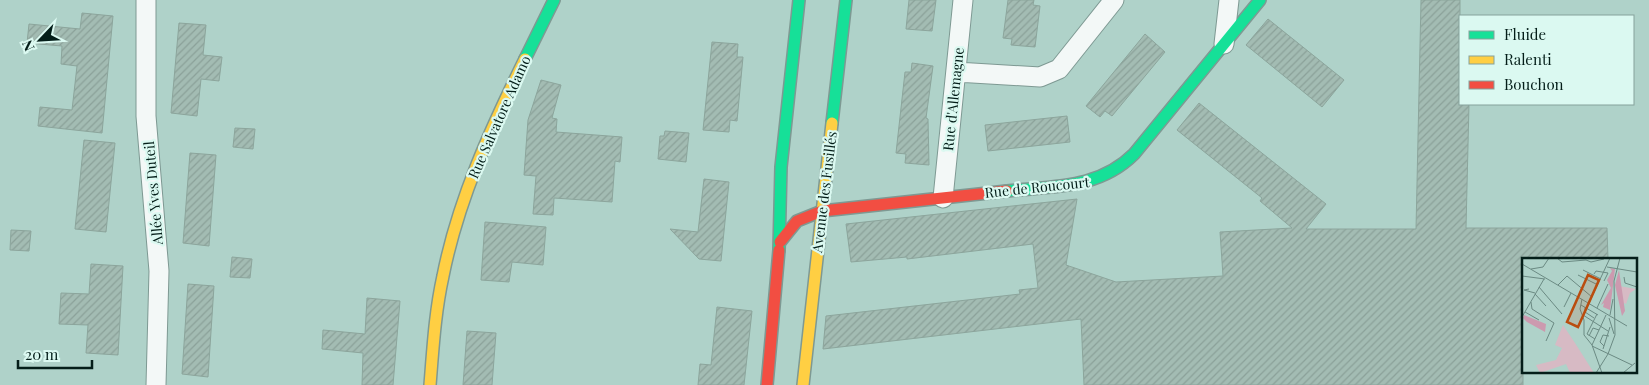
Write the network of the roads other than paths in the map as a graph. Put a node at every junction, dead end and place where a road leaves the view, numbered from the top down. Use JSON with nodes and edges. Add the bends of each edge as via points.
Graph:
{"nodes":[{"id":1,"x":146,"y":0,"type":"edge"},
{"id":2,"x":554,"y":0,"type":"edge"},
{"id":3,"x":798,"y":0,"type":"edge"},
{"id":4,"x":846,"y":0,"type":"edge"},
{"id":5,"x":963,"y":0,"type":"edge"},
{"id":6,"x":1114,"y":0,"type":"edge"},
{"id":7,"x":1228,"y":0,"type":"edge"},
{"id":8,"x":1260,"y":0,"type":"edge"},
{"id":9,"x":1224,"y":44,"type":"junction"},
{"id":10,"x":956,"y":72,"type":"junction"},
{"id":11,"x":942,"y":198,"type":"junction"},
{"id":12,"x":822,"y":211,"type":"junction"},
{"id":13,"x":780,"y":242,"type":"junction"},
{"id":14,"x":156,"y":385,"type":"edge"},
{"id":15,"x":430,"y":385,"type":"edge"},
{"id":16,"x":767,"y":385,"type":"edge"},
{"id":17,"x":803,"y":385,"type":"edge"}],
"edges":[{"from":1,"to":14,"type":"street","name":"Allée Yves Duteil","via":[[146,116],[159,271]]},
{"from":2,"to":15,"type":"street","name":"Rue Salvatore Adamo","via":[[489,131],[464,199],[446,261]]},
{"from":3,"to":13,"type":"street","via":[[782,167]]},
{"from":4,"to":12,"type":"street","name":"Avenue des Fusillés"},
{"from":5,"to":10,"type":"street","name":"Rue d'Allemagne"},
{"from":6,"to":10,"type":"street","via":[[1060,69],[1052,74],[1040,77]]},
{"from":7,"to":9,"type":"street"},
{"from":8,"to":9,"type":"street","name":"Rue de Roucourt"},
{"from":9,"to":11,"type":"street","name":"Rue de Roucourt","via":[[1134,154],[1105,177],[1086,182]]},
{"from":10,"to":11,"type":"street","name":"Rue d'Allemagne"},
{"from":11,"to":12,"type":"street","name":"Rue de Roucourt"},
{"from":12,"to":13,"type":"street","name":"Rue de Roucourt","via":[[798,220]]},
{"from":12,"to":17,"type":"street","name":"Avenue des Fusillés"},
{"from":13,"to":16,"type":"street"}]}
